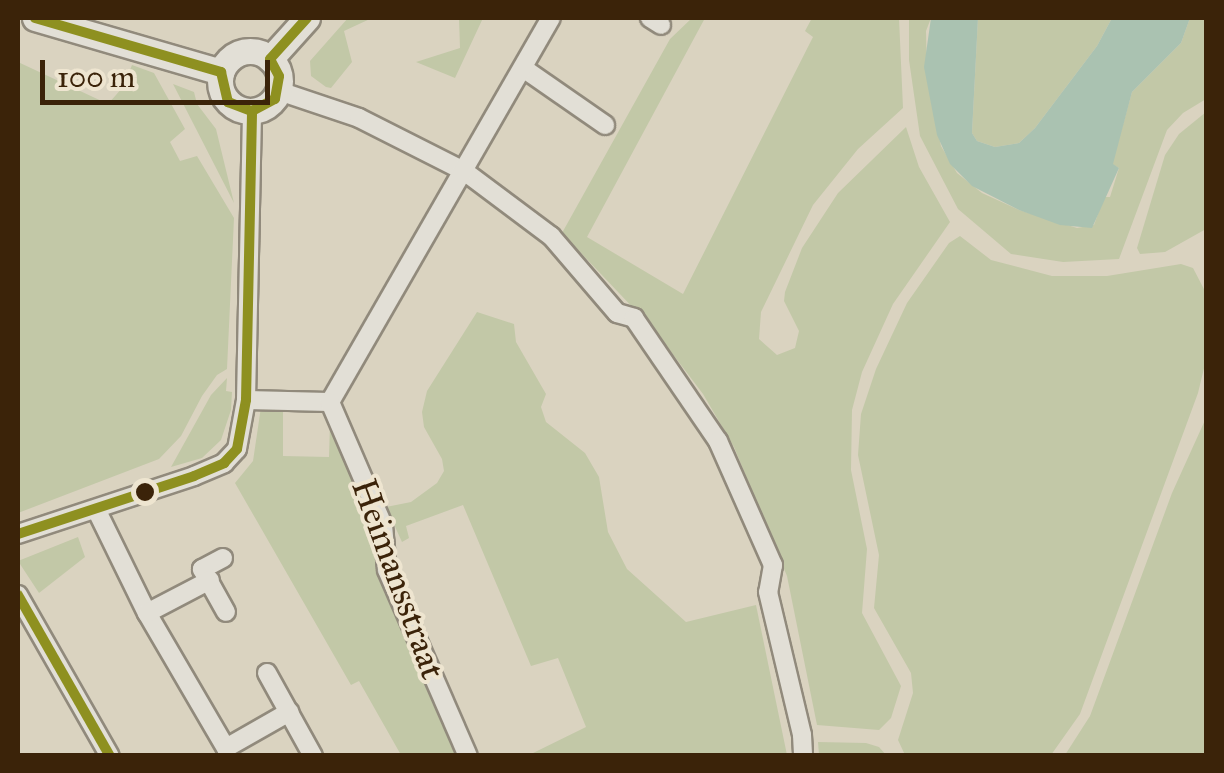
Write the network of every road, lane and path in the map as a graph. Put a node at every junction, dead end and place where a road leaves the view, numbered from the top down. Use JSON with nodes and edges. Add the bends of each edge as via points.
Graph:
{"nodes":[{"id":1,"x":35,"y":18,"type":"edge"},
{"id":2,"x":307,"y":18,"type":"edge"},
{"id":3,"x":552,"y":18,"type":"edge"},
{"id":4,"x":270,"y":58,"type":"junction"},
{"id":5,"x":523,"y":68,"type":"junction"},
{"id":6,"x":221,"y":72,"type":"junction"},
{"id":7,"x":279,"y":90,"type":"junction"},
{"id":8,"x":252,"y":111,"type":"junction"},
{"id":9,"x":605,"y":125,"type":"dead end"},
{"id":10,"x":464,"y":171,"type":"junction"},
{"id":11,"x":246,"y":400,"type":"junction"},
{"id":12,"x":330,"y":402,"type":"junction"},
{"id":13,"x":96,"y":509,"type":"junction"},
{"id":14,"x":18,"y":534,"type":"edge"},
{"id":15,"x":223,"y":558,"type":"dead end"},
{"id":16,"x":210,"y":580,"type":"junction"},
{"id":17,"x":18,"y":595,"type":"edge"},
{"id":18,"x":226,"y":612,"type":"dead end"},
{"id":19,"x":147,"y":614,"type":"junction"},
{"id":20,"x":268,"y":674,"type":"dead end"},
{"id":21,"x":288,"y":712,"type":"junction"},
{"id":22,"x":110,"y":756,"type":"edge"},
{"id":23,"x":313,"y":756,"type":"edge"},
{"id":24,"x":468,"y":756,"type":"edge"},
{"id":25,"x":802,"y":756,"type":"edge"}],
"edges":[{"from":1,"to":6,"type":"main road"},
{"from":2,"to":4,"type":"main road"},
{"from":3,"to":5,"type":"street"},
{"from":4,"to":6,"type":"main road","via":[[240,53]]},
{"from":4,"to":7,"type":"main road"},
{"from":5,"to":9,"type":"street"},
{"from":5,"to":10,"type":"street"},
{"from":6,"to":8,"type":"main road","via":[[228,102]]},
{"from":7,"to":8,"type":"main road","via":[[268,105]]},
{"from":7,"to":10,"type":"street","via":[[359,118]]},
{"from":8,"to":11,"type":"street"},
{"from":10,"to":12,"type":"street"},
{"from":10,"to":25,"type":"street","via":[[551,236],[617,313],[634,318],[718,441],[773,566],[768,592]]},
{"from":11,"to":12,"type":"street"},
{"from":11,"to":13,"type":"street","via":[[244,430],[224,463]]},
{"from":12,"to":24,"type":"street","name":"Heimansstraat","via":[[383,525],[387,570]]},
{"from":13,"to":14,"type":"street"},
{"from":13,"to":19,"type":"street"},
{"from":15,"to":16,"type":"street","via":[[202,569]]},
{"from":16,"to":18,"type":"street"},
{"from":16,"to":19,"type":"street"},
{"from":17,"to":22,"type":"street"},
{"from":19,"to":21,"type":"street","via":[[226,748]]},
{"from":20,"to":21,"type":"street"},
{"from":21,"to":23,"type":"street"}]}
